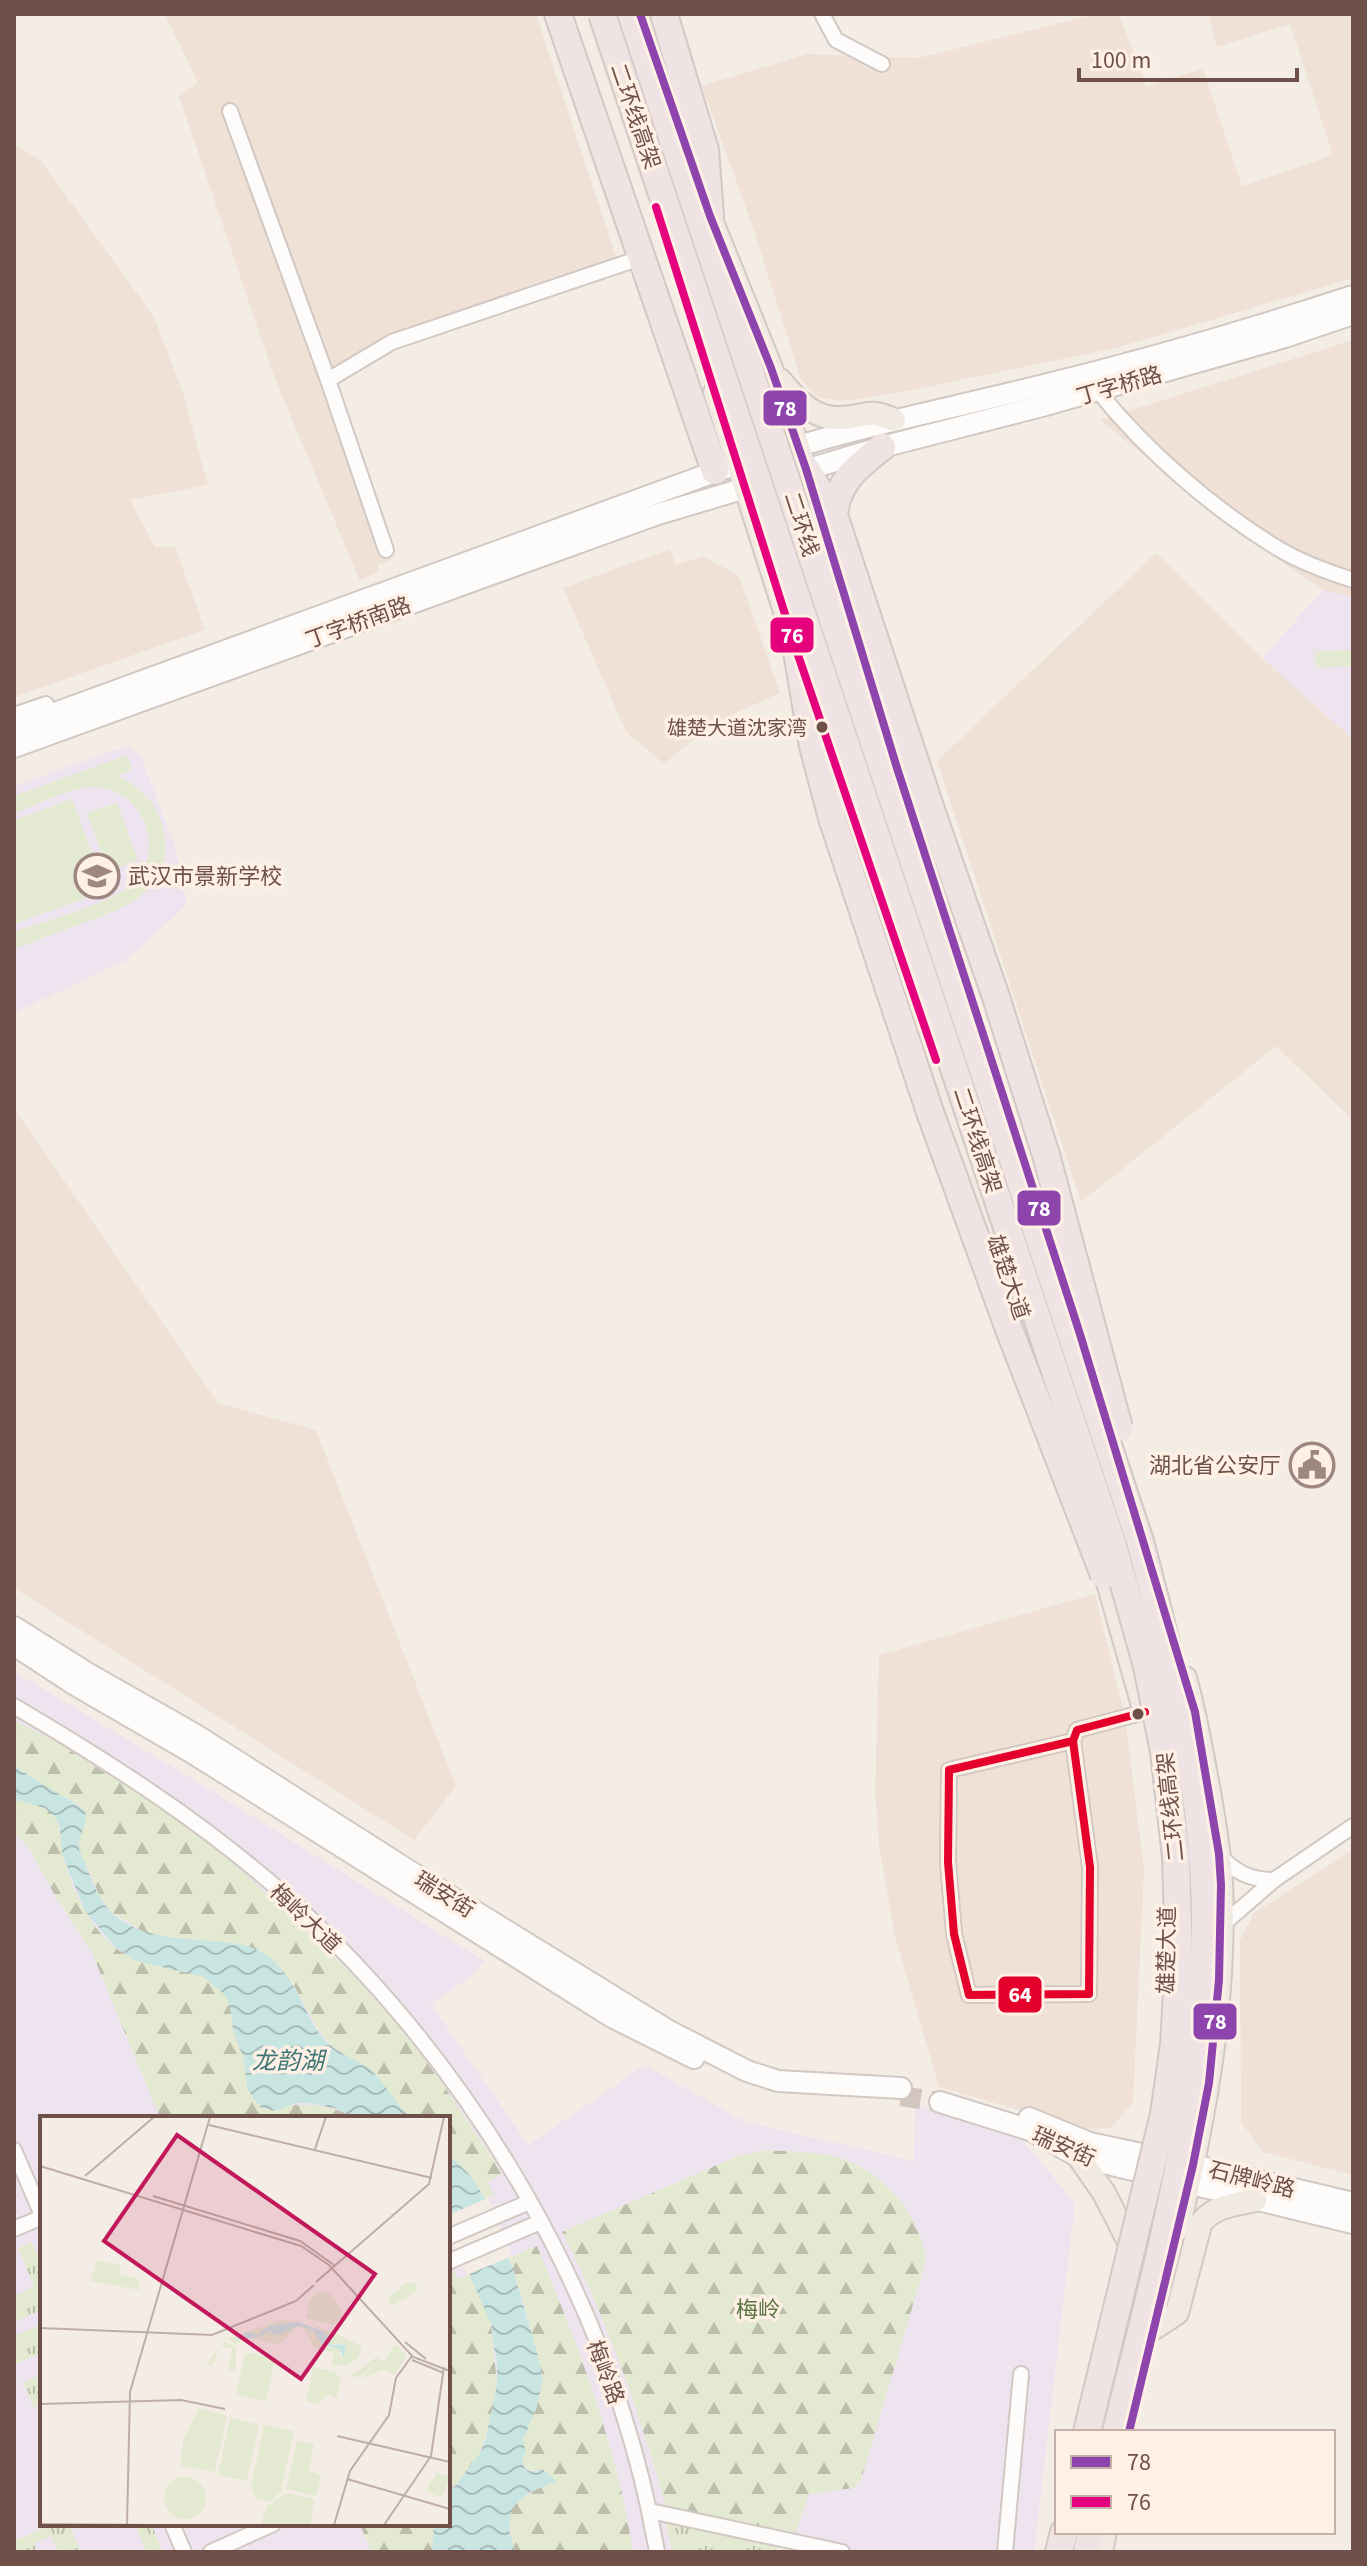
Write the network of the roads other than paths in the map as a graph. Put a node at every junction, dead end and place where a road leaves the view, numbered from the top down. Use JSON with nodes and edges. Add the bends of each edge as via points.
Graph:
{"nodes":[{"id":1,"x":558,"y":14,"type":"edge"},
{"id":2,"x":593,"y":14,"type":"edge"},
{"id":3,"x":602,"y":14,"type":"edge"},
{"id":4,"x":631,"y":14,"type":"edge"},
{"id":5,"x":640,"y":14,"type":"edge"},
{"id":6,"x":664,"y":14,"type":"edge"},
{"id":7,"x":822,"y":14,"type":"edge"},
{"id":8,"x":882,"y":64,"type":"dead end"},
{"id":9,"x":230,"y":111,"type":"dead end"},
{"id":10,"x":710,"y":216,"type":"junction"},
{"id":11,"x":643,"y":257,"type":"junction"},
{"id":12,"x":1353,"y":296,"type":"edge"},
{"id":13,"x":1353,"y":314,"type":"edge"},
{"id":14,"x":771,"y":368,"type":"junction"},
{"id":15,"x":328,"y":380,"type":"junction"},
{"id":16,"x":1098,"y":391,"type":"junction"},
{"id":17,"x":894,"y":420,"type":"junction"},
{"id":18,"x":882,"y":447,"type":"junction"},
{"id":19,"x":802,"y":457,"type":"junction"},
{"id":20,"x":715,"y":472,"type":"junction"},
{"id":21,"x":745,"y":487,"type":"junction"},
{"id":22,"x":834,"y":515,"type":"junction"},
{"id":23,"x":386,"y":550,"type":"dead end"},
{"id":24,"x":1353,"y":580,"type":"edge"},
{"id":25,"x":797,"y":652,"type":"junction"},
{"id":26,"x":46,"y":704,"type":"dead end"},
{"id":27,"x":14,"y":715,"type":"edge"},
{"id":28,"x":14,"y":728,"type":"edge"},
{"id":29,"x":14,"y":747,"type":"edge"},
{"id":30,"x":1140,"y":1541,"type":"junction"},
{"id":31,"x":14,"y":1627,"type":"edge"},
{"id":32,"x":14,"y":1645,"type":"edge"},
{"id":33,"x":14,"y":1706,"type":"edge"},
{"id":34,"x":1145,"y":1712,"type":"junction"},
{"id":35,"x":1073,"y":1741,"type":"junction"},
{"id":36,"x":1353,"y":1826,"type":"edge"},
{"id":37,"x":1219,"y":1854,"type":"junction"},
{"id":38,"x":1274,"y":1880,"type":"junction"},
{"id":39,"x":1220,"y":1926,"type":"junction"},
{"id":40,"x":14,"y":2150,"type":"edge"},
{"id":41,"x":1079,"y":2157,"type":"junction"},
{"id":42,"x":1147,"y":2174,"type":"junction"},
{"id":43,"x":1191,"y":2174,"type":"junction"},
{"id":44,"x":1255,"y":2200,"type":"junction"},
{"id":45,"x":529,"y":2202,"type":"junction"},
{"id":46,"x":1353,"y":2203,"type":"edge"},
{"id":47,"x":40,"y":2211,"type":"edge"},
{"id":48,"x":40,"y":2217,"type":"edge"},
{"id":49,"x":540,"y":2222,"type":"junction"},
{"id":50,"x":1353,"y":2223,"type":"edge"},
{"id":51,"x":14,"y":2229,"type":"edge"},
{"id":52,"x":450,"y":2236,"type":"edge"},
{"id":53,"x":1128,"y":2240,"type":"junction"},
{"id":54,"x":450,"y":2261,"type":"edge"},
{"id":55,"x":1154,"y":2328,"type":"junction"},
{"id":56,"x":1021,"y":2374,"type":"dead end"},
{"id":57,"x":1089,"y":2430,"type":"edge"},
{"id":58,"x":1089,"y":2430,"type":"edge"},
{"id":59,"x":1116,"y":2430,"type":"edge"},
{"id":60,"x":1129,"y":2430,"type":"edge"},
{"id":61,"x":650,"y":2511,"type":"junction"},
{"id":62,"x":173,"y":2526,"type":"edge"},
{"id":63,"x":269,"y":2526,"type":"edge"},
{"id":64,"x":184,"y":2552,"type":"edge"},
{"id":65,"x":211,"y":2552,"type":"edge"},
{"id":66,"x":657,"y":2552,"type":"edge"},
{"id":67,"x":842,"y":2552,"type":"edge"},
{"id":68,"x":1005,"y":2552,"type":"edge"}],
"edges":[{"from":1,"to":11,"type":"highway"},
{"from":2,"to":20,"type":"main road","name":"雄楚大道"},
{"from":3,"to":42,"type":"highway","name":"二环线高架","bridge":true,"via":[[1112,1542],[1147,1666],[1164,1752],[1180,1920],[1169,2080]]},
{"from":4,"to":30,"type":"highway","name":"二环线","bridge":true},
{"from":5,"to":10,"type":"main road"},
{"from":6,"to":10,"type":"highway","via":[[705,150]]},
{"from":7,"to":8,"type":"street","via":[[836,40]]},
{"from":9,"to":15,"type":"street"},
{"from":10,"to":14,"type":"main road"},
{"from":11,"to":15,"type":"street","via":[[392,342]]},
{"from":11,"to":20,"type":"highway"},
{"from":12,"to":17,"type":"main road","name":"丁字桥路","via":[[1054,382]]},
{"from":13,"to":16,"type":"main road","name":"丁字桥路"},
{"from":14,"to":17,"type":"main road","via":[[817,414],[839,419],[878,412]]},
{"from":14,"to":19,"type":"main road"},
{"from":15,"to":23,"type":"street"},
{"from":16,"to":18,"type":"main road","name":"丁字桥路"},
{"from":16,"to":24,"type":"street","via":[[1128,428],[1217,506],[1280,550]]},
{"from":17,"to":19,"type":"main road","name":"丁字桥路"},
{"from":18,"to":19,"type":"main road","name":"丁字桥路"},
{"from":18,"to":22,"type":"highway","via":[[848,476]]},
{"from":19,"to":20,"type":"main road","name":"丁字桥南路"},
{"from":19,"to":21,"type":"main road","name":"丁字桥南路"},
{"from":19,"to":22,"type":"highway"},
{"from":19,"to":37,"type":"main road","via":[[1158,1586],[1195,1712]]},
{"from":20,"to":21,"type":"main road","name":"雄楚大道"},
{"from":20,"to":28,"type":"main road","name":"丁字桥南路"},
{"from":21,"to":25,"type":"main road","name":"雄楚大道"},
{"from":21,"to":29,"type":"main road","name":"丁字桥南路"},
{"from":22,"to":30,"type":"highway","bridge":true,"via":[[1047,1158],[1132,1480]]},
{"from":25,"to":34,"type":"main road","name":"雄楚大道","via":[[1034,1351]]},
{"from":25,"to":42,"type":"highway","bridge":true,"via":[[832,818],[930,1112],[1097,1554],[1151,1739],[1170,1928]]},
{"from":26,"to":27,"type":"street"},
{"from":30,"to":59,"type":"highway","name":"二环线","bridge":true,"via":[[1193,1766],[1205,1949],[1187,2120]]},
{"from":31,"to":32,"type":"main road","name":"瑞安街","via":[[669,2031],[769,2079],[901,2092],[761,2089],[648,2037]]},
{"from":33,"to":45,"type":"street","name":"梅岭大道","via":[[157,1795],[287,1898],[360,1970],[430,2051]]},
{"from":34,"to":35,"type":"street","via":[[1077,1730]]},
{"from":34,"to":42,"type":"main road","name":"雄楚大道","via":[[1166,1868],[1168,1967]]},
{"from":35,"to":35,"type":"street","via":[[1090,1867],[1089,1994],[969,1995],[954,1934],[949,1770]]},
{"from":36,"to":38,"type":"street"},
{"from":37,"to":38,"type":"street","via":[[1254,1880]]},
{"from":37,"to":39,"type":"main road"},
{"from":38,"to":39,"type":"street"},
{"from":39,"to":43,"type":"main road","via":[[1209,2083]]},
{"from":40,"to":47,"type":"street"},
{"from":41,"to":42,"type":"main road","name":"瑞安街"},
{"from":41,"to":42,"type":"main road","name":"瑞安街","via":[[1030,2130],[940,2097],[1018,2114],[1090,2143]]},
{"from":41,"to":53,"type":"main road"},
{"from":42,"to":43,"type":"main road","name":"石牌岭路"},
{"from":42,"to":53,"type":"main road","name":"雄楚大道"},
{"from":42,"to":57,"type":"highway","name":"二环线高架","bridge":true},
{"from":43,"to":44,"type":"main road","name":"石牌岭路"},
{"from":43,"to":46,"type":"main road","name":"石牌岭路"},
{"from":43,"to":55,"type":"main road"},
{"from":44,"to":50,"type":"main road","name":"石牌岭路"},
{"from":44,"to":55,"type":"main road","via":[[1204,2217],[1177,2313]]},
{"from":45,"to":49,"type":"street","name":"梅岭路"},
{"from":45,"to":52,"type":"street"},
{"from":48,"to":51,"type":"street"},
{"from":49,"to":54,"type":"street"},
{"from":49,"to":61,"type":"street","name":"梅岭路","via":[[610,2379]]},
{"from":53,"to":58,"type":"main road","name":"雄楚大道"},
{"from":55,"to":60,"type":"main road"},
{"from":56,"to":68,"type":"street"},
{"from":61,"to":66,"type":"street","name":"梅岭路"},
{"from":61,"to":67,"type":"street"},
{"from":62,"to":64,"type":"street"},
{"from":63,"to":65,"type":"street"}]}
